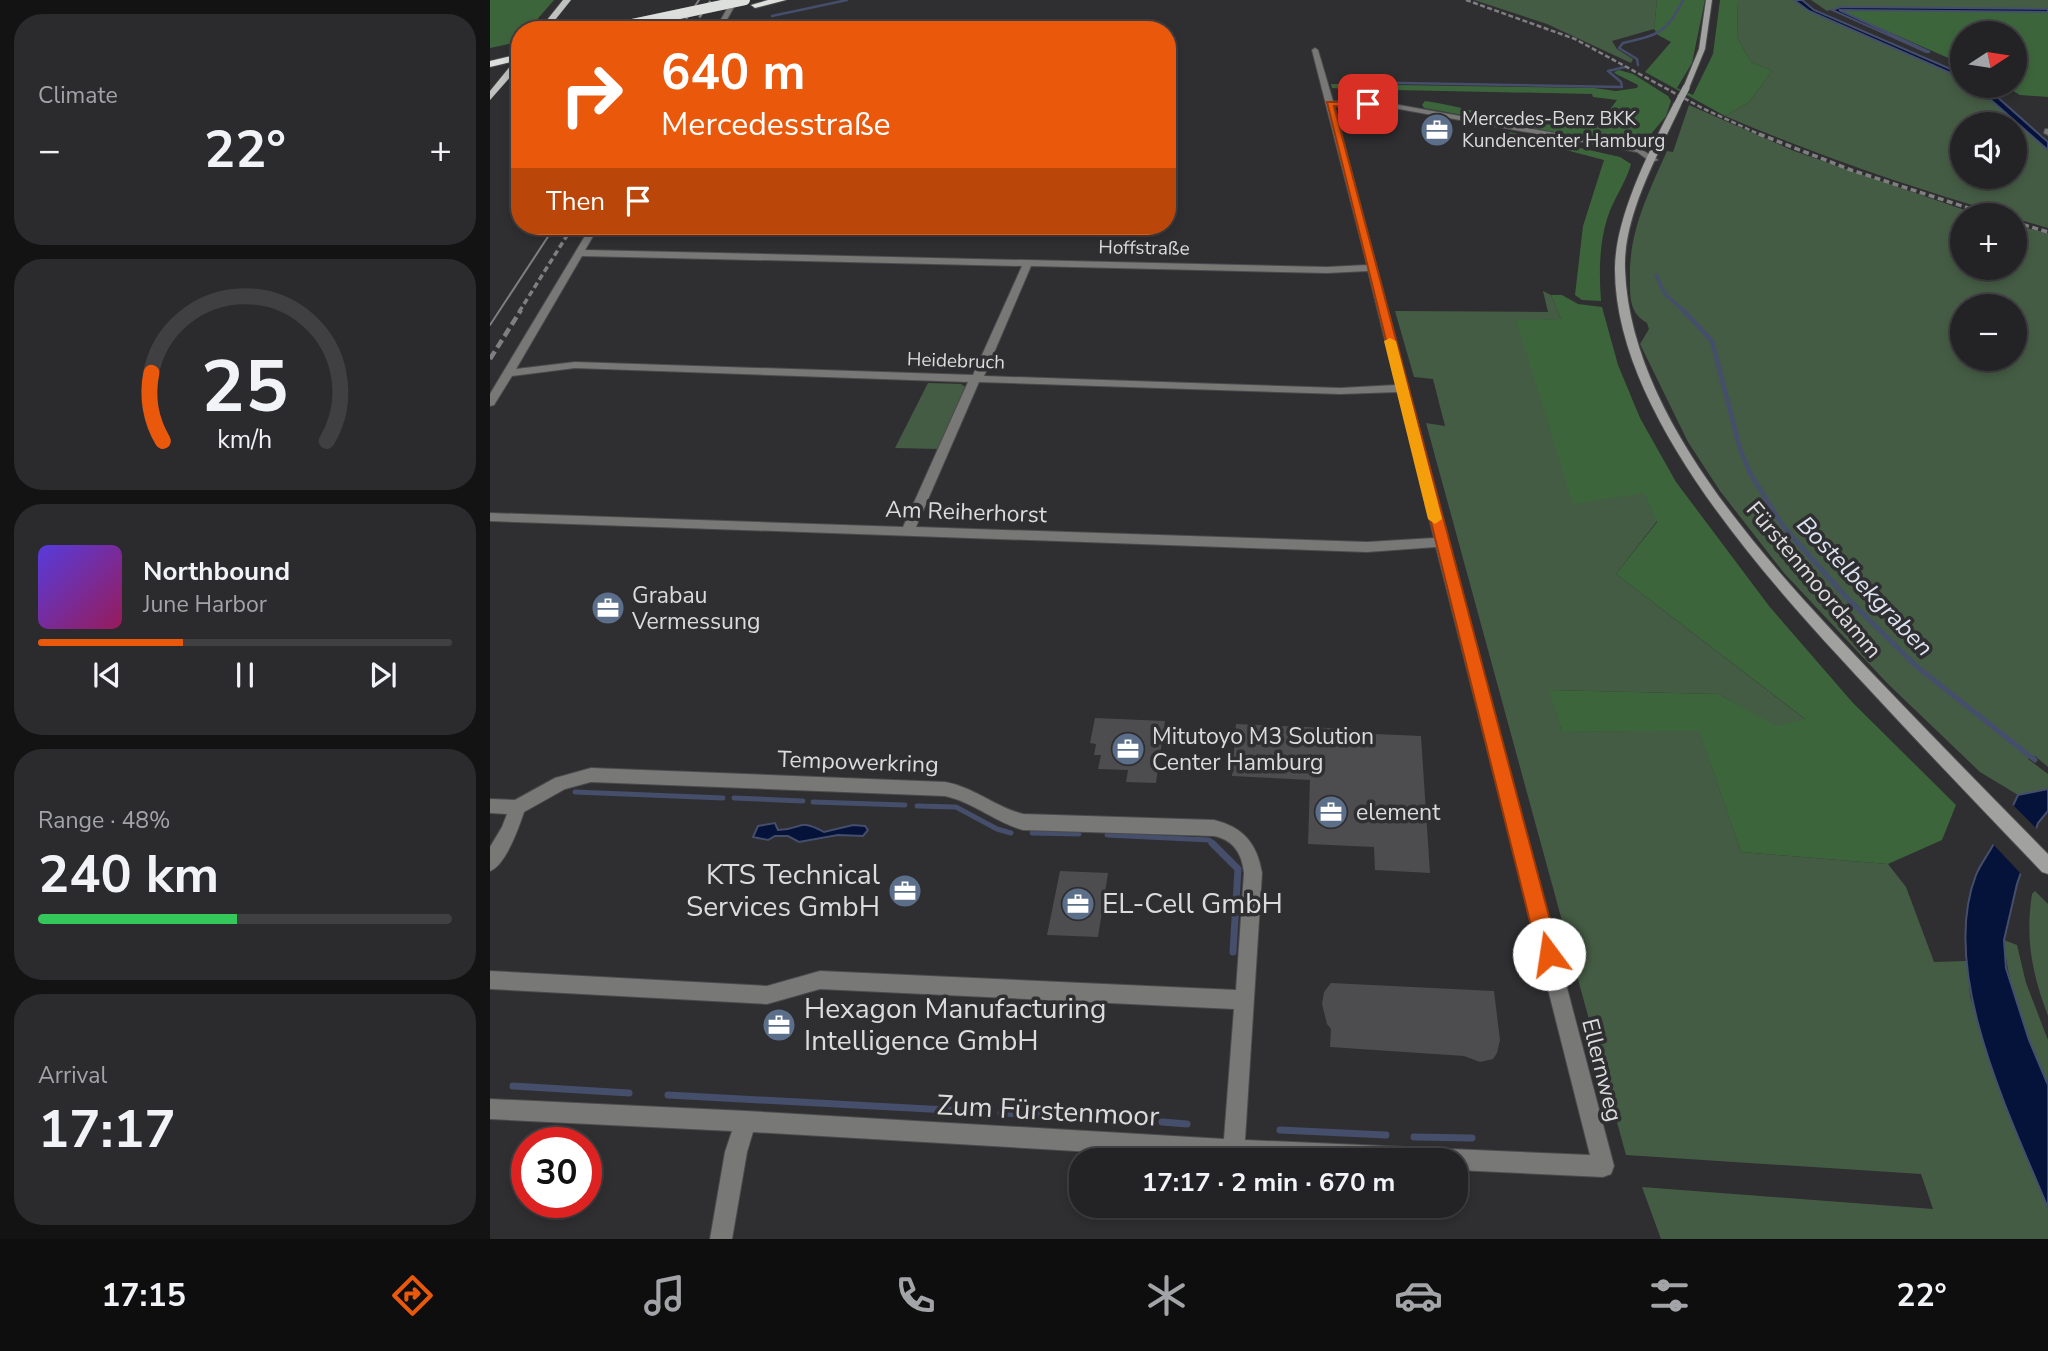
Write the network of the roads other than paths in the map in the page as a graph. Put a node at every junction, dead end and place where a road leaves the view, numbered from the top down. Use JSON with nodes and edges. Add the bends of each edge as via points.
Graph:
{"nodes":[{"id":1,"x":567,"y":0,"type":"edge"},
{"id":2,"x":735,"y":0,"type":"edge"},
{"id":3,"x":746,"y":0,"type":"edge"},
{"id":4,"x":782,"y":0,"type":"edge"},
{"id":5,"x":1709,"y":0,"type":"edge"},
{"id":6,"x":550,"y":21,"type":"edge"},
{"id":7,"x":647,"y":21,"type":"edge"},
{"id":8,"x":681,"y":21,"type":"edge"},
{"id":9,"x":723,"y":21,"type":"edge"},
{"id":10,"x":511,"y":50,"type":"edge"},
{"id":11,"x":1315,"y":50,"type":"dead end"},
{"id":12,"x":490,"y":55,"type":"edge"},
{"id":13,"x":511,"y":60,"type":"edge"},
{"id":14,"x":490,"y":64,"type":"edge"},
{"id":15,"x":511,"y":70,"type":"edge"},
{"id":16,"x":490,"y":97,"type":"edge"},
{"id":17,"x":1329,"y":103,"type":"junction"},
{"id":18,"x":1551,"y":136,"type":"junction"},
{"id":19,"x":1663,"y":139,"type":"junction"},
{"id":20,"x":1619,"y":147,"type":"junction"},
{"id":21,"x":1654,"y":160,"type":"junction"},
{"id":22,"x":590,"y":235,"type":"edge"},
{"id":23,"x":579,"y":253,"type":"junction"},
{"id":24,"x":1028,"y":262,"type":"junction"},
{"id":25,"x":1371,"y":268,"type":"junction"},
{"id":26,"x":508,"y":373,"type":"junction"},
{"id":27,"x":975,"y":379,"type":"junction"},
{"id":28,"x":1403,"y":388,"type":"junction"},
{"id":29,"x":490,"y":403,"type":"edge"},
{"id":30,"x":490,"y":517,"type":"edge"},
{"id":31,"x":908,"y":531,"type":"junction"},
{"id":32,"x":1441,"y":542,"type":"junction"},
{"id":33,"x":490,"y":806,"type":"edge"},
{"id":34,"x":517,"y":807,"type":"junction"},
{"id":35,"x":490,"y":863,"type":"edge"},
{"id":36,"x":2047,"y":864,"type":"edge"},
{"id":37,"x":490,"y":980,"type":"edge"},
{"id":38,"x":1244,"y":1000,"type":"junction"},
{"id":39,"x":490,"y":1109,"type":"edge"},
{"id":40,"x":746,"y":1121,"type":"junction"},
{"id":41,"x":1200,"y":1148,"type":"edge"},
{"id":42,"x":1234,"y":1148,"type":"edge"},
{"id":43,"x":1468,"y":1160,"type":"edge"},
{"id":44,"x":1604,"y":1166,"type":"joint"},
{"id":45,"x":721,"y":1239,"type":"edge"}],
"edges":[{"from":1,"to":6,"type":"main road"},
{"from":2,"to":9,"type":"street"},
{"from":3,"to":7,"type":"highway","bridge":true},
{"from":4,"to":8,"type":"highway"},
{"from":5,"to":19,"type":"main road","name":"Fürstenmoordamm","bridge":true,"via":[[1702,48]]},
{"from":10,"to":12,"type":"highway"},
{"from":11,"to":17,"type":"street","name":"Ellernweg"},
{"from":13,"to":14,"type":"highway"},
{"from":15,"to":16,"type":"main road"},
{"from":17,"to":18,"type":"street","via":[[1391,106]]},
{"from":17,"to":25,"type":"street","name":"Ellernweg"},
{"from":18,"to":20,"type":"street"},
{"from":18,"to":21,"type":"street"},
{"from":19,"to":20,"type":"street"},
{"from":19,"to":21,"type":"main road","name":"Fürstenmoordamm"},
{"from":20,"to":21,"type":"street","via":[[1643,151]]},
{"from":21,"to":36,"type":"main road","name":"Fürstenmoordamm","via":[[1629,215],[1620,268],[1628,325],[1655,399],[1693,466],[1751,546],[1839,649]]},
{"from":22,"to":23,"type":"street"},
{"from":23,"to":24,"type":"street","name":"Hoffstraße"},
{"from":23,"to":26,"type":"street"},
{"from":24,"to":25,"type":"street","name":"Hoffstraße"},
{"from":24,"to":27,"type":"street"},
{"from":25,"to":28,"type":"street","name":"Ellernweg"},
{"from":26,"to":27,"type":"street","name":"Heidebruch","via":[[575,365]]},
{"from":26,"to":29,"type":"street"},
{"from":27,"to":28,"type":"street","name":"Heidebruch","via":[[1340,391]]},
{"from":27,"to":31,"type":"street"},
{"from":28,"to":32,"type":"street","name":"Ellernweg"},
{"from":30,"to":31,"type":"street","name":"Am Reiherhorst"},
{"from":31,"to":32,"type":"street","name":"Am Reiherhorst","via":[[1367,547]]},
{"from":32,"to":44,"type":"street","name":"Ellernweg"},
{"from":33,"to":34,"type":"street"},
{"from":34,"to":35,"type":"street","via":[[510,830]]},
{"from":34,"to":38,"type":"street","name":"Tempowerkring","via":[[561,783],[591,775],[945,789],[1023,822],[1221,829],[1245,845],[1252,864]]},
{"from":37,"to":38,"type":"street","via":[[767,995],[820,980]]},
{"from":38,"to":42,"type":"street","name":"Tempowerkring"},
{"from":39,"to":40,"type":"street","name":"Zum Fürstenmoor"},
{"from":40,"to":41,"type":"street","name":"Zum Fürstenmoor"},
{"from":40,"to":45,"type":"street"},
{"from":43,"to":44,"type":"street","name":"Zum Fürstenmoor"}]}
